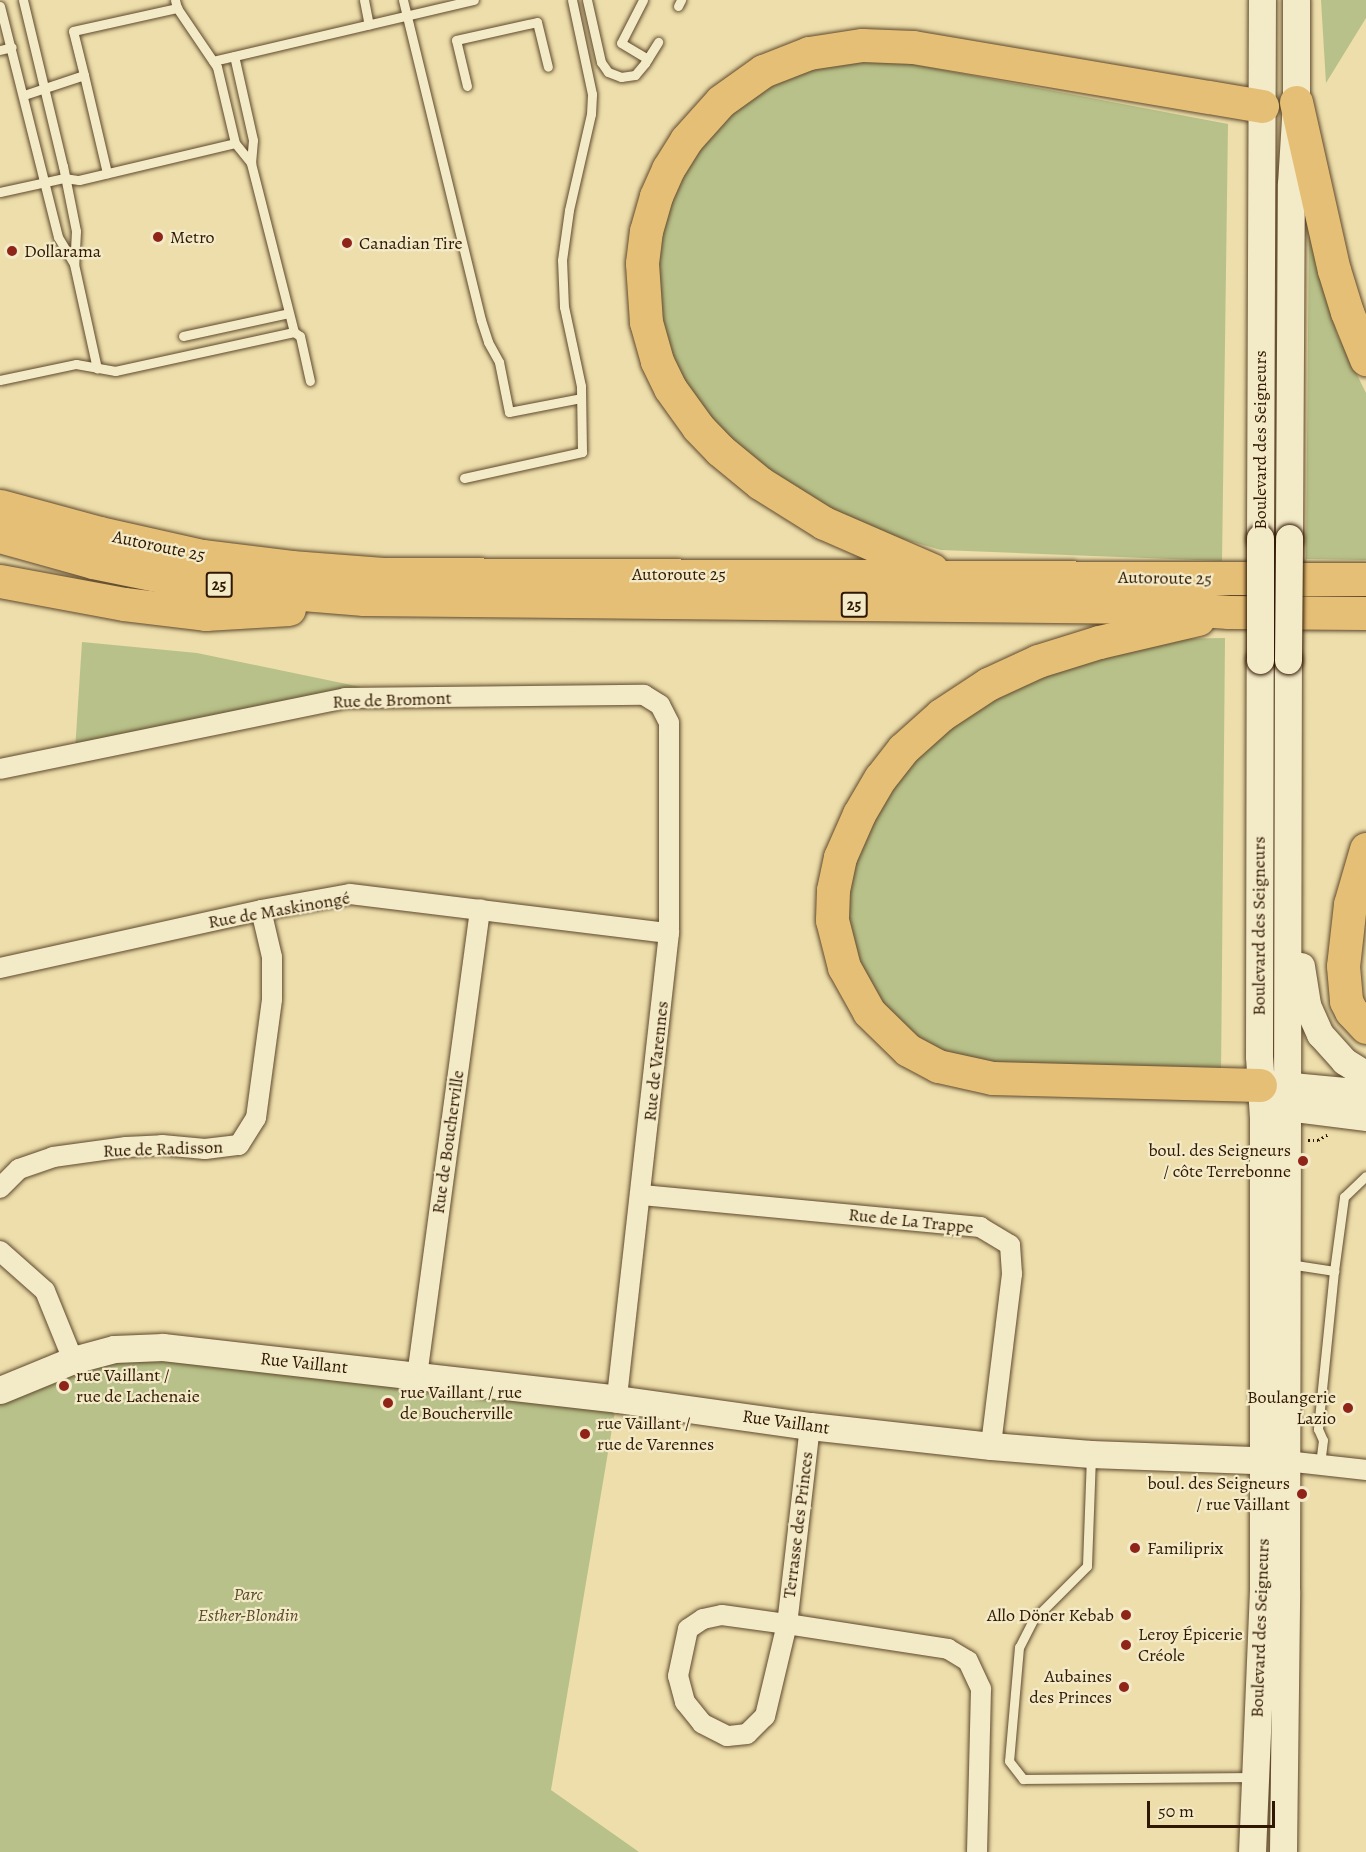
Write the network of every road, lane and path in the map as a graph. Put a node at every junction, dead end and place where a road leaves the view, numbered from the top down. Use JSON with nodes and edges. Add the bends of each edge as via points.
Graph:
{"nodes":[{"id":1,"x":23,"y":0,"type":"edge"},
{"id":2,"x":364,"y":0,"type":"edge"},
{"id":3,"x":403,"y":0,"type":"edge"},
{"id":4,"x":474,"y":0,"type":"edge"},
{"id":5,"x":572,"y":0,"type":"edge"},
{"id":6,"x":587,"y":0,"type":"edge"},
{"id":7,"x":643,"y":0,"type":"edge"},
{"id":8,"x":1262,"y":0,"type":"edge"},
{"id":9,"x":1296,"y":0,"type":"edge"},
{"id":10,"x":447,"y":3,"type":"edge"},
{"id":11,"x":176,"y":4,"type":"edge"},
{"id":12,"x":0,"y":6,"type":"edge"},
{"id":13,"x":408,"y":16,"type":"junction"},
{"id":14,"x":369,"y":25,"type":"junction"},
{"id":15,"x":658,"y":42,"type":"dead end"},
{"id":16,"x":12,"y":47,"type":"junction"},
{"id":17,"x":0,"y":50,"type":"edge"},
{"id":18,"x":234,"y":56,"type":"junction"},
{"id":19,"x":648,"y":59,"type":"junction"},
{"id":20,"x":213,"y":61,"type":"junction"},
{"id":21,"x":548,"y":67,"type":"dead end"},
{"id":22,"x":84,"y":75,"type":"junction"},
{"id":23,"x":467,"y":86,"type":"dead end"},
{"id":24,"x":45,"y":89,"type":"junction"},
{"id":25,"x":24,"y":95,"type":"junction"},
{"id":26,"x":1296,"y":102,"type":"junction"},
{"id":27,"x":1262,"y":106,"type":"junction"},
{"id":28,"x":235,"y":143,"type":"junction"},
{"id":29,"x":251,"y":163,"type":"junction"},
{"id":30,"x":107,"y":173,"type":"junction"},
{"id":31,"x":64,"y":178,"type":"junction"},
{"id":32,"x":45,"y":182,"type":"junction"},
{"id":33,"x":0,"y":192,"type":"edge"},
{"id":34,"x":74,"y":264,"type":"junction"},
{"id":35,"x":289,"y":313,"type":"junction"},
{"id":36,"x":294,"y":332,"type":"junction"},
{"id":37,"x":183,"y":336,"type":"dead end"},
{"id":38,"x":1366,"y":359,"type":"edge"},
{"id":39,"x":97,"y":369,"type":"junction"},
{"id":40,"x":0,"y":380,"type":"edge"},
{"id":41,"x":310,"y":381,"type":"dead end"},
{"id":42,"x":581,"y":398,"type":"junction"},
{"id":43,"x":465,"y":478,"type":"dead end"},
{"id":44,"x":0,"y":506,"type":"edge"},
{"id":45,"x":0,"y":536,"type":"edge"},
{"id":46,"x":945,"y":576,"type":"junction"},
{"id":47,"x":1366,"y":579,"type":"edge"},
{"id":48,"x":0,"y":581,"type":"edge"},
{"id":49,"x":443,"y":602,"type":"junction"},
{"id":50,"x":1228,"y":612,"type":"junction"},
{"id":51,"x":1366,"y":613,"type":"edge"},
{"id":52,"x":669,"y":723,"type":"joint"},
{"id":53,"x":0,"y":768,"type":"edge"},
{"id":54,"x":1366,"y":849,"type":"edge"},
{"id":55,"x":480,"y":909,"type":"junction"},
{"id":56,"x":261,"y":910,"type":"junction"},
{"id":57,"x":1288,"y":912,"type":"junction"},
{"id":58,"x":669,"y":933,"type":"junction"},
{"id":59,"x":0,"y":968,"type":"edge"},
{"id":60,"x":1366,"y":1027,"type":"edge"},
{"id":61,"x":1366,"y":1075,"type":"edge"},
{"id":62,"x":1278,"y":1092,"type":"junction"},
{"id":63,"x":1366,"y":1093,"type":"edge"},
{"id":64,"x":1366,"y":1117,"type":"edge"},
{"id":65,"x":1366,"y":1176,"type":"edge"},
{"id":66,"x":0,"y":1188,"type":"edge"},
{"id":67,"x":642,"y":1195,"type":"junction"},
{"id":68,"x":0,"y":1251,"type":"edge"},
{"id":69,"x":1275,"y":1263,"type":"junction"},
{"id":70,"x":1334,"y":1271,"type":"junction"},
{"id":71,"x":73,"y":1360,"type":"junction"},
{"id":72,"x":417,"y":1376,"type":"junction"},
{"id":73,"x":0,"y":1390,"type":"edge"},
{"id":74,"x":617,"y":1399,"type":"junction"},
{"id":75,"x":810,"y":1426,"type":"junction"},
{"id":76,"x":991,"y":1446,"type":"junction"},
{"id":77,"x":1091,"y":1454,"type":"junction"},
{"id":78,"x":1274,"y":1461,"type":"junction"},
{"id":79,"x":1320,"y":1464,"type":"junction"},
{"id":80,"x":1366,"y":1470,"type":"edge"},
{"id":81,"x":1274,"y":1591,"type":"junction"},
{"id":82,"x":787,"y":1624,"type":"junction"},
{"id":83,"x":1254,"y":1777,"type":"junction"},
{"id":84,"x":1283,"y":1847,"type":"edge"},
{"id":85,"x":1252,"y":1848,"type":"edge"},
{"id":86,"x":976,"y":1852,"type":"edge"}],
"edges":[{"from":1,"to":24,"type":"lane"},
{"from":2,"to":14,"type":"lane"},
{"from":3,"to":13,"type":"lane"},
{"from":4,"to":10,"type":"lane"},
{"from":5,"to":42,"type":"lane","via":[[592,94],[562,260],[564,307]]},
{"from":6,"to":19,"type":"lane","via":[[601,62],[608,72],[621,77],[634,75]]},
{"from":7,"to":19,"type":"lane","via":[[621,43]]},
{"from":8,"to":27,"type":"main road","name":"Boulevard des Seigneurs"},
{"from":9,"to":26,"type":"main road","name":"Boulevard des Seigneurs"},
{"from":10,"to":13,"type":"lane"},
{"from":11,"to":20,"type":"lane"},
{"from":11,"to":22,"type":"lane","via":[[73,31]]},
{"from":12,"to":16,"type":"lane"},
{"from":13,"to":14,"type":"lane"},
{"from":13,"to":42,"type":"lane","via":[[481,320],[499,362],[509,412]]},
{"from":14,"to":18,"type":"lane"},
{"from":15,"to":19,"type":"lane"},
{"from":16,"to":17,"type":"lane"},
{"from":16,"to":25,"type":"lane"},
{"from":18,"to":20,"type":"lane"},
{"from":18,"to":29,"type":"lane","via":[[253,140]]},
{"from":20,"to":28,"type":"lane"},
{"from":21,"to":23,"type":"lane","via":[[537,22],[456,40]]},
{"from":22,"to":24,"type":"lane"},
{"from":22,"to":30,"type":"lane"},
{"from":24,"to":25,"type":"lane"},
{"from":24,"to":31,"type":"lane"},
{"from":25,"to":32,"type":"lane"},
{"from":26,"to":38,"type":"highway","via":[[1334,270]]},
{"from":26,"to":57,"type":"main road","name":"Boulevard des Seigneurs","bridge":true,"via":[[1291,184]]},
{"from":27,"to":46,"type":"highway","via":[[913,47],[853,45],[793,58],[749,80],[710,112],[676,154],[651,213],[642,277],[652,345],[678,401],[720,450],[783,499],[824,523]]},
{"from":27,"to":62,"type":"main road","name":"Boulevard des Seigneurs","bridge":true,"via":[[1260,660]]},
{"from":28,"to":29,"type":"lane"},
{"from":28,"to":30,"type":"lane"},
{"from":29,"to":35,"type":"lane"},
{"from":30,"to":31,"type":"lane","via":[[79,180]]},
{"from":31,"to":32,"type":"lane"},
{"from":31,"to":34,"type":"lane","via":[[76,231]]},
{"from":32,"to":33,"type":"lane"},
{"from":32,"to":34,"type":"lane","via":[[58,237]]},
{"from":34,"to":39,"type":"lane"},
{"from":35,"to":36,"type":"lane"},
{"from":35,"to":37,"type":"lane"},
{"from":36,"to":39,"type":"lane","via":[[115,371]]},
{"from":36,"to":41,"type":"lane","via":[[300,336]]},
{"from":39,"to":40,"type":"lane","via":[[76,364]]},
{"from":42,"to":43,"type":"lane","via":[[582,452]]},
{"from":44,"to":46,"type":"highway","name":"Autoroute 25","number":"25","via":[[64,525],[190,553],[336,571],[433,575]]},
{"from":45,"to":49,"type":"highway","name":"Autoroute 25","number":"25","via":[[112,566],[217,585],[322,596]]},
{"from":46,"to":47,"type":"highway","name":"Autoroute 25","number":"25"},
{"from":48,"to":49,"type":"highway","via":[[124,604],[206,614]]},
{"from":49,"to":50,"type":"highway","name":"Autoroute 25","number":"25","via":[[1146,607]]},
{"from":50,"to":51,"type":"highway","name":"Autoroute 25","number":"25"},
{"from":50,"to":62,"type":"highway","via":[[1099,642],[1038,661],[988,684],[940,715],[903,749],[859,814],[836,873],[832,920],[844,968],[869,1012],[908,1050],[938,1066],[992,1078]]},
{"from":52,"to":53,"type":"street","name":"Rue de Bromont","via":[[660,705],[644,695],[345,698]]},
{"from":52,"to":58,"type":"street","name":"Rue de Varennes"},
{"from":54,"to":60,"type":"highway","via":[[1346,924],[1343,966],[1347,1001]]},
{"from":55,"to":56,"type":"street","name":"Rue de Maskinongé","via":[[350,894]]},
{"from":55,"to":58,"type":"street","name":"Rue de Maskinongé"},
{"from":55,"to":72,"type":"street","name":"Rue de Boucherville"},
{"from":56,"to":59,"type":"street","name":"Rue de Maskinongé"},
{"from":56,"to":66,"type":"street","name":"Rue de Radisson","via":[[272,957],[272,999],[256,1118],[239,1145],[205,1149],[126,1147],[53,1157],[19,1169]]},
{"from":57,"to":61,"type":"main road","via":[[1314,1023],[1336,1054]]},
{"from":57,"to":62,"type":"main road","name":"Boulevard des Seigneurs"},
{"from":58,"to":67,"type":"street","name":"Rue de Varennes"},
{"from":62,"to":63,"type":"main road"},
{"from":62,"to":64,"type":"main road"},
{"from":62,"to":69,"type":"main road","name":"Boulevard des Seigneurs"},
{"from":65,"to":70,"type":"lane","via":[[1344,1197]]},
{"from":67,"to":74,"type":"street","name":"Rue de Varennes"},
{"from":67,"to":76,"type":"street","name":"Rue de La Trappe","via":[[980,1227],[1010,1245],[1012,1274]]},
{"from":68,"to":71,"type":"street","via":[[45,1291]]},
{"from":69,"to":70,"type":"lane"},
{"from":69,"to":78,"type":"main road","name":"Boulevard des Seigneurs"},
{"from":70,"to":79,"type":"lane","via":[[1318,1429],[1323,1440]]},
{"from":71,"to":72,"type":"main road","name":"Rue Vaillant","via":[[114,1349],[163,1347]]},
{"from":71,"to":73,"type":"main road","name":"Rue Vaillant"},
{"from":72,"to":74,"type":"main road","name":"Rue Vaillant"},
{"from":74,"to":75,"type":"main road","name":"Rue Vaillant"},
{"from":75,"to":76,"type":"main road","name":"Rue Vaillant"},
{"from":75,"to":82,"type":"street","name":"Terrasse des Princes"},
{"from":76,"to":77,"type":"main road","name":"Rue Vaillant"},
{"from":77,"to":78,"type":"main road","name":"Rue Vaillant"},
{"from":77,"to":83,"type":"lane","via":[[1087,1566],[1033,1620],[1019,1647],[1009,1761],[1023,1779]]},
{"from":78,"to":79,"type":"street","name":"Rue Vaillant"},
{"from":78,"to":81,"type":"main road","name":"Boulevard des Seigneurs"},
{"from":79,"to":80,"type":"street","name":"Rue Vaillant"},
{"from":81,"to":83,"type":"main road","name":"Boulevard des Seigneurs"},
{"from":81,"to":84,"type":"main road","name":"Boulevard des Seigneurs"},
{"from":82,"to":82,"type":"street","name":"Terrasse des Princes","via":[[765,1716],[747,1734],[727,1736],[702,1723],[685,1702],[678,1676],[688,1629],[703,1619],[722,1615]]},
{"from":82,"to":86,"type":"street","via":[[948,1649],[968,1661],[981,1689]]},
{"from":83,"to":85,"type":"main road","name":"Boulevard des Seigneurs"},
{"from":84,"to":85,"type":"main road"}]}
